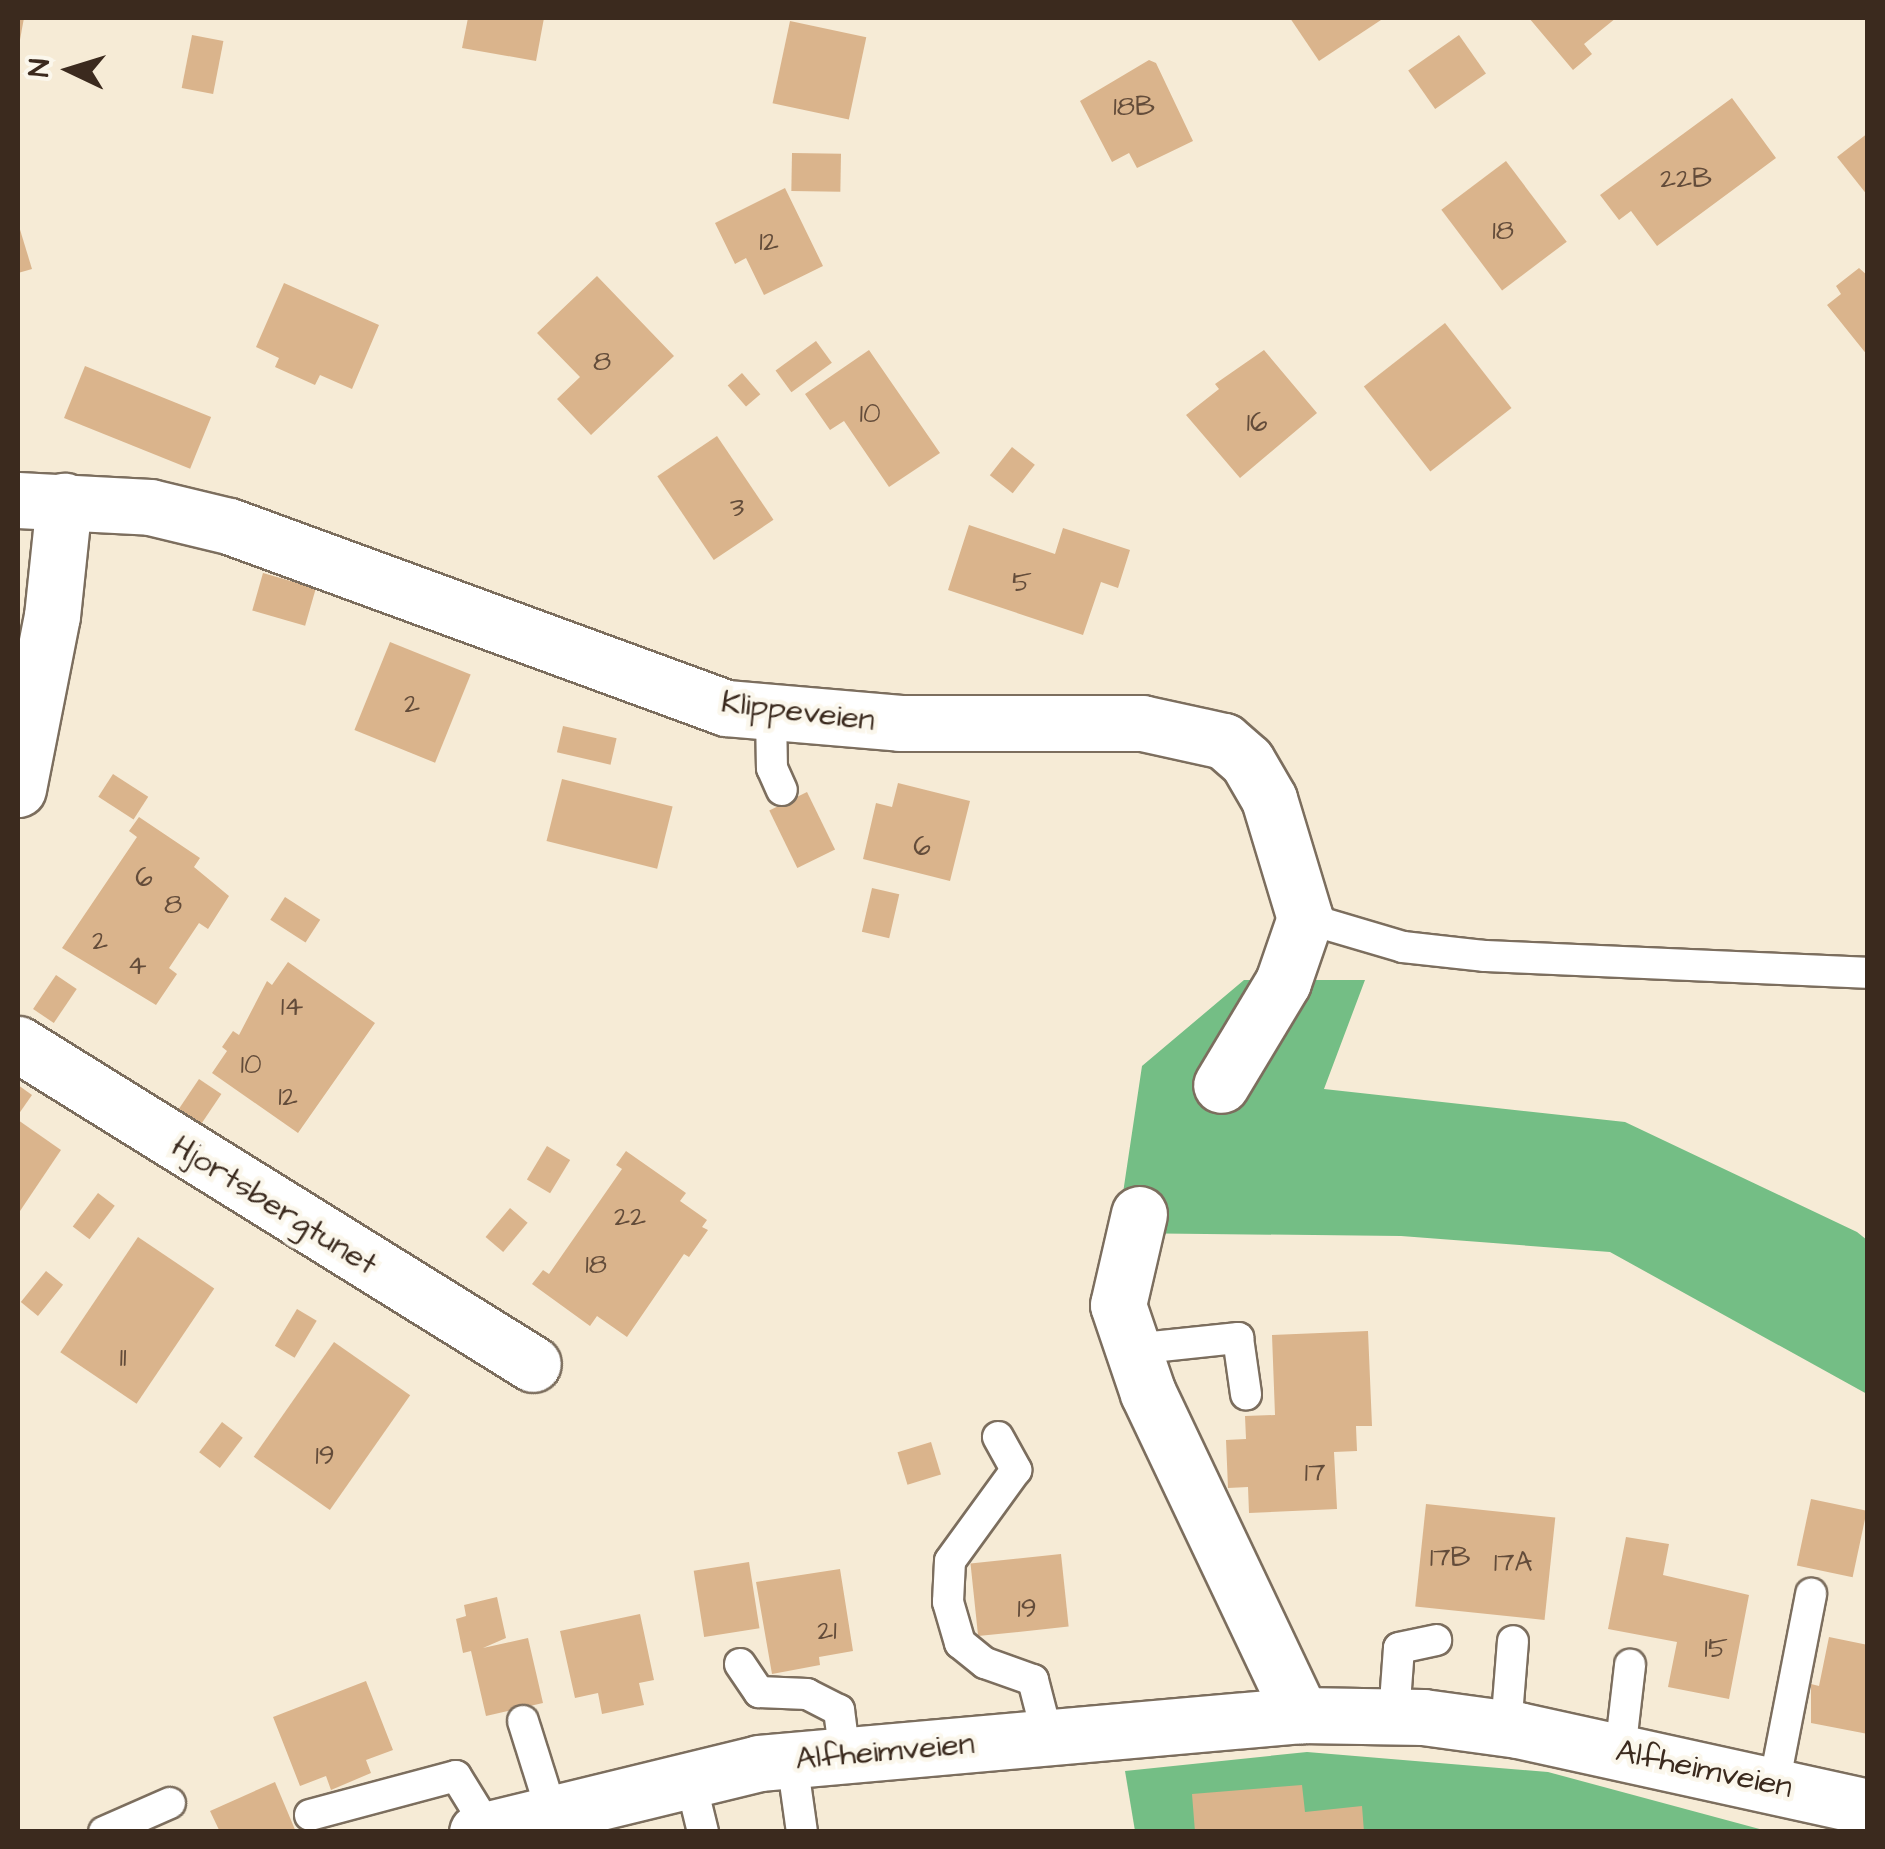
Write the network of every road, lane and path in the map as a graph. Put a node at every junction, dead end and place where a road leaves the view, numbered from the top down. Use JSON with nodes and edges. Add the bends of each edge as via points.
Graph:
{"nodes":[{"id":1,"x":40,"y":500,"type":"edge"},
{"id":2,"x":770,"y":713,"type":"junction"},
{"id":3,"x":18,"y":790,"type":"edge"},
{"id":4,"x":782,"y":790,"type":"dead end"},
{"id":5,"x":1305,"y":918,"type":"junction"},
{"id":6,"x":1868,"y":973,"type":"edge"},
{"id":7,"x":18,"y":1044,"type":"edge"},
{"id":8,"x":1221,"y":1085,"type":"dead end"},
{"id":9,"x":1138,"y":1214,"type":"dead end"},
{"id":10,"x":1133,"y":1349,"type":"junction"},
{"id":11,"x":534,"y":1364,"type":"dead end"},
{"id":12,"x":1246,"y":1394,"type":"dead end"},
{"id":13,"x":998,"y":1437,"type":"dead end"},
{"id":14,"x":1810,"y":1594,"type":"dead end"},
{"id":15,"x":1436,"y":1640,"type":"dead end"},
{"id":16,"x":1513,"y":1641,"type":"dead end"},
{"id":17,"x":740,"y":1664,"type":"dead end"},
{"id":18,"x":1630,"y":1665,"type":"dead end"},
{"id":19,"x":1300,"y":1715,"type":"junction"},
{"id":20,"x":1394,"y":1716,"type":"junction"},
{"id":21,"x":523,"y":1720,"type":"dead end"},
{"id":22,"x":1506,"y":1728,"type":"junction"},
{"id":23,"x":1048,"y":1738,"type":"junction"},
{"id":24,"x":1620,"y":1752,"type":"junction"},
{"id":25,"x":846,"y":1756,"type":"junction"},
{"id":26,"x":792,"y":1760,"type":"junction"},
{"id":27,"x":690,"y":1779,"type":"junction"},
{"id":28,"x":1774,"y":1785,"type":"junction"},
{"id":29,"x":170,"y":1803,"type":"dead end"},
{"id":30,"x":1868,"y":1808,"type":"edge"},
{"id":31,"x":310,"y":1815,"type":"dead end"},
{"id":32,"x":569,"y":1816,"type":"edge"},
{"id":33,"x":482,"y":1830,"type":"edge"},
{"id":34,"x":104,"y":1832,"type":"edge"},
{"id":35,"x":704,"y":1832,"type":"edge"},
{"id":36,"x":802,"y":1832,"type":"edge"}],
"edges":[{"from":1,"to":2,"type":"street","name":"Klippeveien","via":[[150,507],[229,526],[633,678],[726,708]]},
{"from":1,"to":3,"type":"street","via":[[52,616]]},
{"from":2,"to":4,"type":"lane","via":[[772,768]]},
{"from":2,"to":5,"type":"street","name":"Klippeveien","via":[[900,723],[1142,723],[1224,741],[1247,762],[1269,799]]},
{"from":5,"to":6,"type":"lane","via":[[1403,947],[1484,956]]},
{"from":5,"to":8,"type":"street","via":[[1283,982]]},
{"from":7,"to":11,"type":"street","name":"Hjortsbergtunet"},
{"from":9,"to":10,"type":"street","via":[[1118,1305]]},
{"from":10,"to":12,"type":"lane","via":[[1238,1338]]},
{"from":10,"to":19,"type":"street"},
{"from":13,"to":23,"type":"lane","via":[[1016,1470],[950,1561],[948,1602],[960,1644],[986,1663],[1034,1680]]},
{"from":14,"to":28,"type":"lane"},
{"from":15,"to":20,"type":"lane","via":[[1399,1648]]},
{"from":16,"to":22,"type":"lane"},
{"from":17,"to":25,"type":"lane","via":[[758,1692],[807,1694],[839,1710]]},
{"from":18,"to":24,"type":"lane"},
{"from":19,"to":20,"type":"street","name":"Alfheimveien"},
{"from":19,"to":23,"type":"street","name":"Alfheimveien"},
{"from":20,"to":22,"type":"street","name":"Alfheimveien"},
{"from":21,"to":32,"type":"lane"},
{"from":22,"to":24,"type":"street","name":"Alfheimveien"},
{"from":23,"to":25,"type":"street","name":"Alfheimveien"},
{"from":24,"to":28,"type":"street","name":"Alfheimveien"},
{"from":25,"to":26,"type":"street","name":"Alfheimveien"},
{"from":26,"to":27,"type":"street","name":"Alfheimveien"},
{"from":26,"to":36,"type":"lane"},
{"from":27,"to":32,"type":"street","name":"Alfheimveien"},
{"from":27,"to":35,"type":"lane"},
{"from":28,"to":30,"type":"street","name":"Alfheimveien"},
{"from":29,"to":34,"type":"lane"},
{"from":31,"to":33,"type":"lane","via":[[456,1776]]},
{"from":32,"to":33,"type":"street","name":"Alfheimveien"}]}
